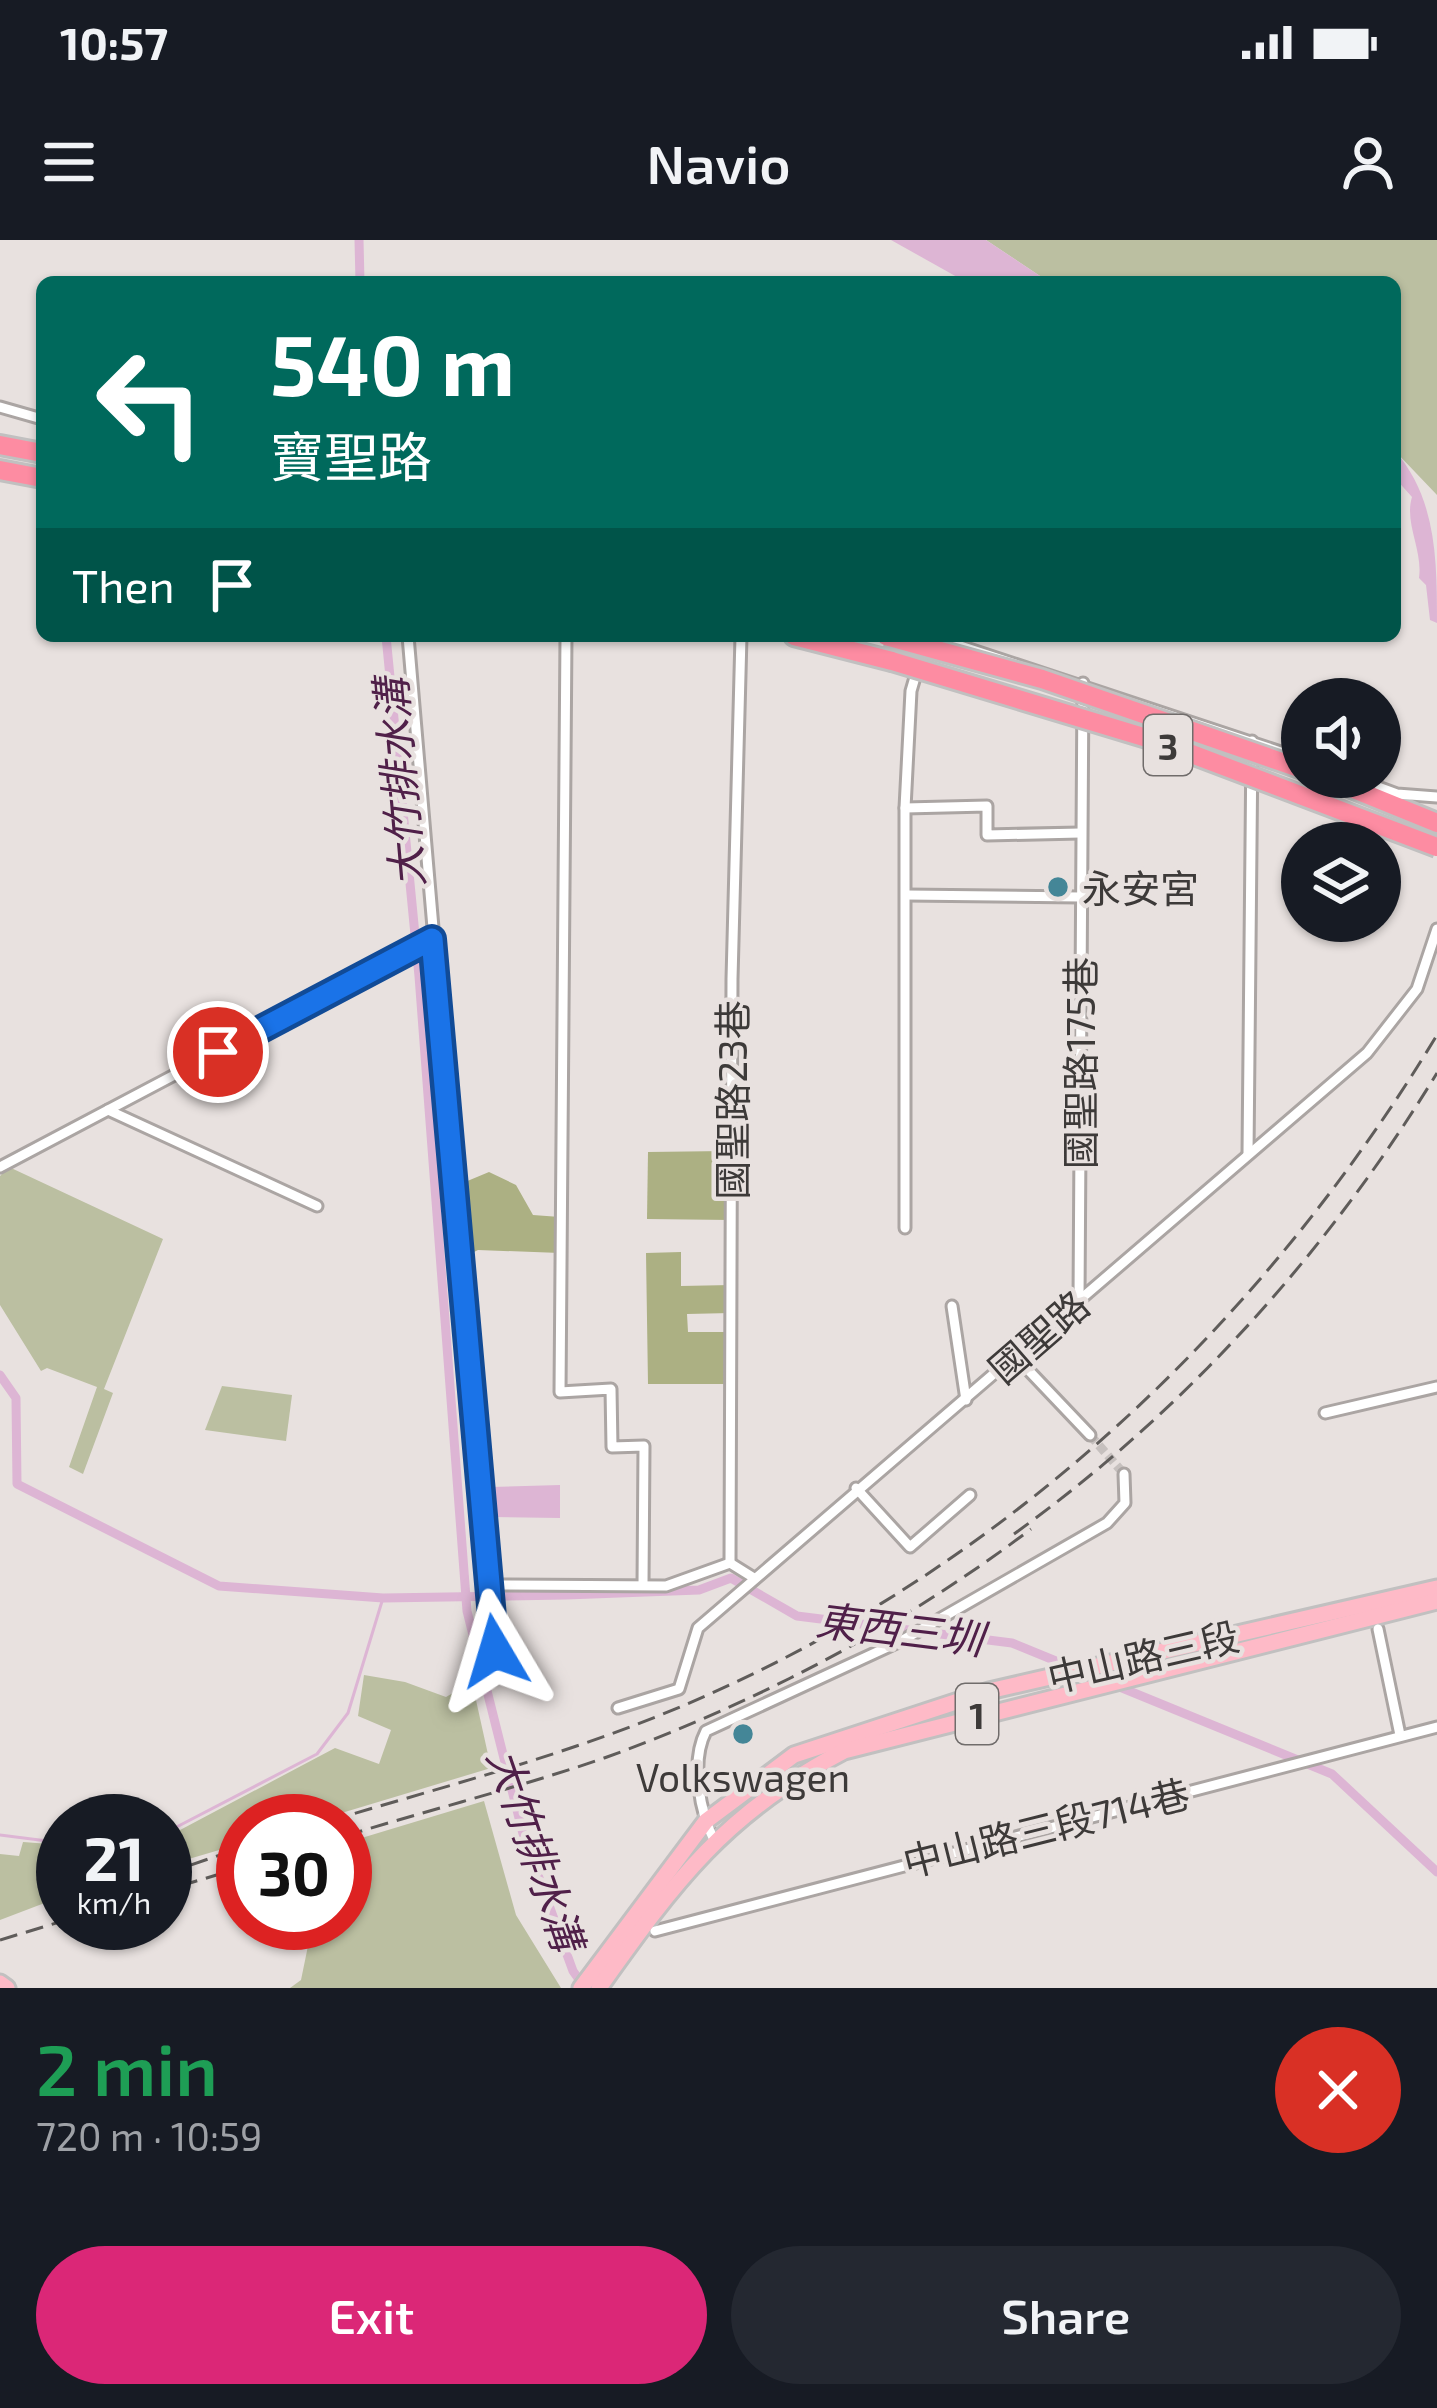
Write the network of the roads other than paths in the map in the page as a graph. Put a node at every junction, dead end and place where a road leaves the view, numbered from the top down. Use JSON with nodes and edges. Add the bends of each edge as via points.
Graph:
{"nodes":[{"id":1,"x":0,"y":407,"type":"edge"},
{"id":2,"x":36,"y":416,"type":"edge"},
{"id":3,"x":0,"y":445,"type":"edge"},
{"id":4,"x":36,"y":452,"type":"edge"},
{"id":5,"x":0,"y":470,"type":"edge"},
{"id":6,"x":36,"y":477,"type":"edge"},
{"id":7,"x":408,"y":642,"type":"edge"},
{"id":8,"x":566,"y":642,"type":"edge"},
{"id":9,"x":741,"y":642,"type":"edge"},
{"id":10,"x":815,"y":642,"type":"edge"},
{"id":11,"x":907,"y":642,"type":"edge"},
{"id":12,"x":926,"y":642,"type":"edge"},
{"id":13,"x":948,"y":642,"type":"edge"},
{"id":14,"x":1083,"y":683,"type":"junction"},
{"id":15,"x":1252,"y":741,"type":"junction"},
{"id":16,"x":1281,"y":751,"type":"edge"},
{"id":17,"x":1281,"y":762,"type":"edge"},
{"id":18,"x":1401,"y":794,"type":"edge"},
{"id":19,"x":1437,"y":797,"type":"edge"},
{"id":20,"x":1376,"y":798,"type":"edge"},
{"id":21,"x":905,"y":808,"type":"junction"},
{"id":22,"x":1437,"y":823,"type":"edge"},
{"id":23,"x":1080,"y":833,"type":"junction"},
{"id":24,"x":1437,"y":847,"type":"edge"},
{"id":25,"x":906,"y":895,"type":"junction"},
{"id":26,"x":1080,"y":897,"type":"junction"},
{"id":27,"x":1437,"y":929,"type":"edge"},
{"id":28,"x":432,"y":939,"type":"junction"},
{"id":29,"x":108,"y":1110,"type":"junction"},
{"id":30,"x":1248,"y":1154,"type":"junction"},
{"id":31,"x":0,"y":1167,"type":"edge"},
{"id":32,"x":317,"y":1206,"type":"dead end"},
{"id":33,"x":905,"y":1228,"type":"dead end"},
{"id":34,"x":1079,"y":1299,"type":"junction"},
{"id":35,"x":952,"y":1306,"type":"dead end"},
{"id":36,"x":1015,"y":1356,"type":"junction"},
{"id":37,"x":1437,"y":1388,"type":"edge"},
{"id":38,"x":966,"y":1400,"type":"junction"},
{"id":39,"x":1325,"y":1413,"type":"dead end"},
{"id":40,"x":1090,"y":1435,"type":"tunnel mouth"},
{"id":41,"x":1124,"y":1474,"type":"dead end"},
{"id":42,"x":856,"y":1488,"type":"junction"},
{"id":43,"x":970,"y":1495,"type":"dead end"},
{"id":44,"x":730,"y":1564,"type":"junction"},
{"id":45,"x":754,"y":1578,"type":"junction"},
{"id":46,"x":488,"y":1585,"type":"junction"},
{"id":47,"x":643,"y":1586,"type":"junction"},
{"id":48,"x":1437,"y":1588,"type":"edge"},
{"id":49,"x":1437,"y":1601,"type":"edge"},
{"id":50,"x":1378,"y":1629,"type":"dead end"},
{"id":51,"x":1265,"y":1636,"type":"junction"},
{"id":52,"x":495,"y":1651,"type":"dead end"},
{"id":53,"x":988,"y":1687,"type":"junction"},
{"id":54,"x":618,"y":1708,"type":"dead end"},
{"id":55,"x":995,"y":1714,"type":"junction"},
{"id":56,"x":1437,"y":1727,"type":"edge"},
{"id":57,"x":1400,"y":1736,"type":"junction"},
{"id":58,"x":706,"y":1821,"type":"junction"},
{"id":59,"x":717,"y":1844,"type":"junction"},
{"id":60,"x":655,"y":1931,"type":"dead end"},
{"id":61,"x":598,"y":1982,"type":"edge"},
{"id":62,"x":0,"y":1983,"type":"edge"},
{"id":63,"x":8,"y":1988,"type":"edge"}],
"edges":[{"from":1,"to":2,"type":"street"},
{"from":3,"to":4,"type":"highway"},
{"from":5,"to":6,"type":"highway"},
{"from":7,"to":28,"type":"street"},
{"from":8,"to":47,"type":"street","via":[[560,1392],[611,1389],[612,1447],[644,1446]]},
{"from":9,"to":44,"type":"street","name":"國聖路23巷"},
{"from":10,"to":24,"type":"highway","number":"3","bridge":true,"via":[[1160,742]]},
{"from":11,"to":17,"type":"highway","number":"3","bridge":true},
{"from":12,"to":21,"type":"street","via":[[911,691]]},
{"from":13,"to":14,"type":"street"},
{"from":14,"to":15,"type":"street"},
{"from":14,"to":23,"type":"street","name":"國聖路175巷"},
{"from":15,"to":16,"type":"street"},
{"from":15,"to":30,"type":"street"},
{"from":18,"to":19,"type":"street"},
{"from":20,"to":22,"type":"highway"},
{"from":21,"to":23,"type":"street","via":[[987,806],[987,835]]},
{"from":21,"to":25,"type":"street"},
{"from":23,"to":26,"type":"street","name":"國聖路175巷"},
{"from":25,"to":26,"type":"street"},
{"from":25,"to":33,"type":"street"},
{"from":26,"to":34,"type":"street","name":"國聖路175巷"},
{"from":27,"to":30,"type":"street","name":"國聖路","via":[[1399,1018]]},
{"from":28,"to":29,"type":"street"},
{"from":28,"to":46,"type":"street"},
{"from":29,"to":31,"type":"street"},
{"from":29,"to":32,"type":"street"},
{"from":30,"to":34,"type":"street","name":"國聖路"},
{"from":34,"to":36,"type":"street","name":"國聖路"},
{"from":35,"to":38,"type":"street"},
{"from":36,"to":38,"type":"street","name":"國聖路"},
{"from":36,"to":40,"type":"street"},
{"from":37,"to":39,"type":"street"},
{"from":38,"to":42,"type":"street","name":"國聖路"},
{"from":41,"to":58,"type":"street","via":[[1125,1503],[1107,1522],[882,1650],[706,1731]]},
{"from":42,"to":43,"type":"street","via":[[910,1547]]},
{"from":42,"to":45,"type":"street","name":"國聖路"},
{"from":44,"to":45,"type":"street"},
{"from":44,"to":47,"type":"street","via":[[687,1583]]},
{"from":45,"to":54,"type":"street","name":"國聖路","via":[[698,1628],[680,1689]]},
{"from":46,"to":47,"type":"street"},
{"from":46,"to":52,"type":"street"},
{"from":48,"to":51,"type":"main road","name":"中山路三段","number":"1"},
{"from":49,"to":51,"type":"main road","name":"中山路三段","number":"1"},
{"from":50,"to":57,"type":"street"},
{"from":51,"to":53,"type":"main road","name":"中山路三段","number":"1"},
{"from":51,"to":55,"type":"main road","name":"中山路三段","number":"1"},
{"from":53,"to":55,"type":"main road"},
{"from":53,"to":58,"type":"main road","name":"中山路三段","number":"1","via":[[794,1755]]},
{"from":55,"to":59,"type":"main road","name":"中山路三段","number":"1","via":[[844,1751],[774,1789]]},
{"from":56,"to":57,"type":"street","name":"中山路三段714巷"},
{"from":57,"to":60,"type":"street","name":"中山路三段714巷"},
{"from":58,"to":59,"type":"street"},
{"from":58,"to":61,"type":"main road","name":"中山路三段","number":"1"},
{"from":59,"to":61,"type":"main road","name":"中山路三段","number":"1"},
{"from":62,"to":63,"type":"main road"}]}
